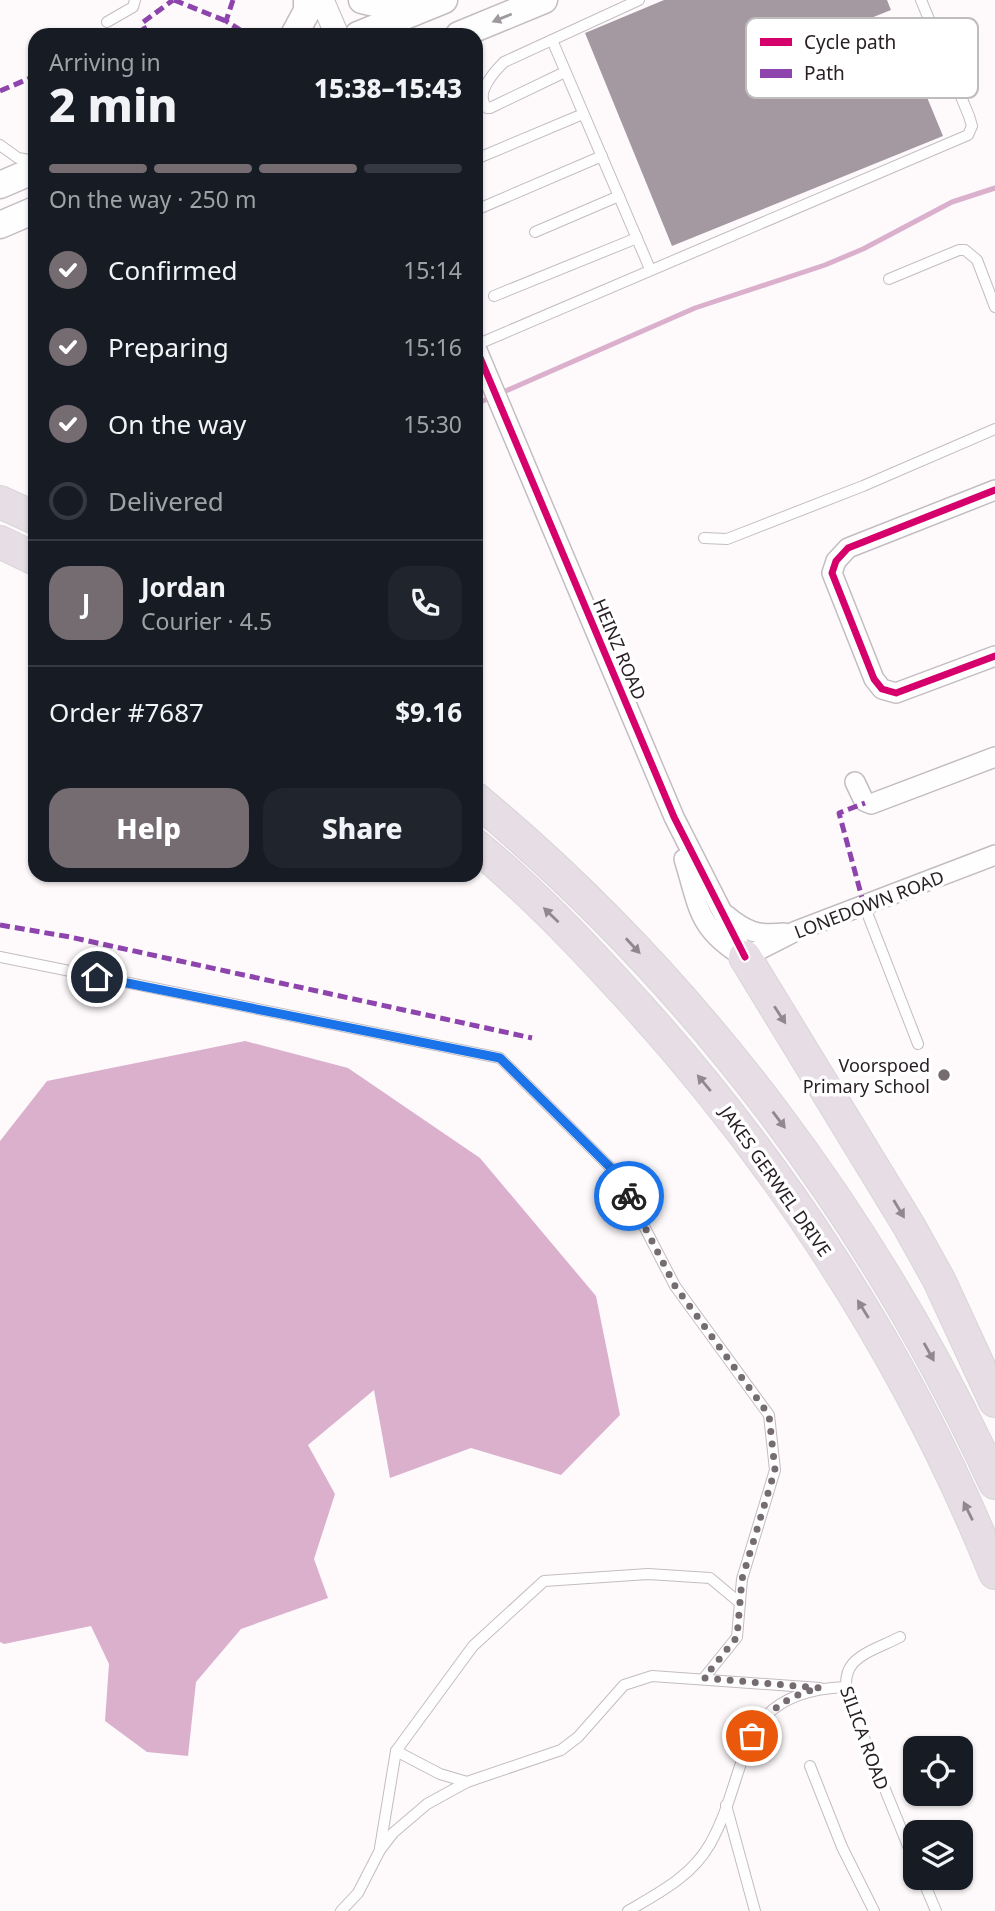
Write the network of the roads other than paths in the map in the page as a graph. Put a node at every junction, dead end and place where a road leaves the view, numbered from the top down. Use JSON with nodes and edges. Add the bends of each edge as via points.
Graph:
{"nodes":[{"id":1,"x":135,"y":0,"type":"edge"},
{"id":2,"x":307,"y":0,"type":"edge"},
{"id":3,"x":322,"y":0,"type":"edge"},
{"id":4,"x":362,"y":0,"type":"edge"},
{"id":5,"x":444,"y":0,"type":"edge"},
{"id":6,"x":544,"y":0,"type":"edge"},
{"id":7,"x":639,"y":0,"type":"edge"},
{"id":8,"x":921,"y":0,"type":"edge"},
{"id":9,"x":414,"y":12,"type":"junction"},
{"id":10,"x":928,"y":18,"type":"edge"},
{"id":11,"x":107,"y":22,"type":"dead end"},
{"id":12,"x":298,"y":28,"type":"edge"},
{"id":13,"x":334,"y":28,"type":"edge"},
{"id":14,"x":375,"y":28,"type":"edge"},
{"id":15,"x":476,"y":28,"type":"edge"},
{"id":16,"x":552,"y":40,"type":"junction"},
{"id":17,"x":565,"y":72,"type":"junction"},
{"id":18,"x":483,"y":92,"type":"edge"},
{"id":19,"x":962,"y":98,"type":"edge"},
{"id":20,"x":483,"y":104,"type":"edge"},
{"id":21,"x":583,"y":114,"type":"junction"},
{"id":22,"x":0,"y":145,"type":"edge"},
{"id":23,"x":483,"y":156,"type":"edge"},
{"id":24,"x":602,"y":156,"type":"junction"},
{"id":25,"x":28,"y":160,"type":"edge"},
{"id":26,"x":28,"y":173,"type":"edge"},
{"id":27,"x":0,"y":185,"type":"edge"},
{"id":28,"x":619,"y":196,"type":"junction"},
{"id":29,"x":483,"y":207,"type":"edge"},
{"id":30,"x":28,"y":213,"type":"edge"},
{"id":31,"x":0,"y":225,"type":"edge"},
{"id":32,"x":535,"y":232,"type":"dead end"},
{"id":33,"x":637,"y":238,"type":"junction"},
{"id":34,"x":650,"y":269,"type":"junction"},
{"id":35,"x":889,"y":279,"type":"dead end"},
{"id":36,"x":494,"y":296,"type":"dead end"},
{"id":37,"x":995,"y":307,"type":"edge"},
{"id":38,"x":483,"y":350,"type":"edge"},
{"id":39,"x":483,"y":364,"type":"edge"},
{"id":40,"x":995,"y":429,"type":"edge"},
{"id":41,"x":995,"y":489,"type":"edge"},
{"id":42,"x":0,"y":502,"type":"edge"},
{"id":43,"x":28,"y":515,"type":"edge"},
{"id":44,"x":704,"y":538,"type":"dead end"},
{"id":45,"x":0,"y":542,"type":"edge"},
{"id":46,"x":28,"y":556,"type":"edge"},
{"id":47,"x":995,"y":656,"type":"edge"},
{"id":48,"x":995,"y":757,"type":"edge"},
{"id":49,"x":855,"y":782,"type":"dead end"},
{"id":50,"x":483,"y":805,"type":"edge"},
{"id":51,"x":674,"y":817,"type":"junction"},
{"id":52,"x":483,"y":853,"type":"edge"},
{"id":53,"x":995,"y":855,"type":"edge"},
{"id":54,"x":864,"y":905,"type":"junction"},
{"id":55,"x":720,"y":910,"type":"junction"},
{"id":56,"x":796,"y":931,"type":"junction"},
{"id":57,"x":0,"y":957,"type":"edge"},
{"id":58,"x":745,"y":957,"type":"junction"},
{"id":59,"x":918,"y":1044,"type":"dead end"},
{"id":60,"x":995,"y":1401,"type":"edge"},
{"id":61,"x":995,"y":1483,"type":"edge"},
{"id":62,"x":995,"y":1573,"type":"edge"},
{"id":63,"x":740,"y":1604,"type":"junction"},
{"id":64,"x":900,"y":1637,"type":"dead end"},
{"id":65,"x":704,"y":1678,"type":"junction"},
{"id":66,"x":820,"y":1688,"type":"junction"},
{"id":67,"x":845,"y":1688,"type":"junction"},
{"id":68,"x":396,"y":1751,"type":"junction"},
{"id":69,"x":810,"y":1766,"type":"dead end"},
{"id":70,"x":467,"y":1782,"type":"junction"},
{"id":71,"x":726,"y":1805,"type":"junction"},
{"id":72,"x":903,"y":1836,"type":"edge"},
{"id":73,"x":380,"y":1850,"type":"junction"},
{"id":74,"x":927,"y":1890,"type":"edge"},
{"id":75,"x":341,"y":1911,"type":"edge"},
{"id":76,"x":628,"y":1911,"type":"edge"},
{"id":77,"x":755,"y":1911,"type":"edge"},
{"id":78,"x":874,"y":1911,"type":"edge"},
{"id":79,"x":936,"y":1911,"type":"edge"}],
"edges":[{"from":1,"to":11,"type":"lane","via":[[133,7]]},
{"from":2,"to":12,"type":"main road"},
{"from":3,"to":13,"type":"street"},
{"from":4,"to":9,"type":"main road"},
{"from":5,"to":9,"type":"main road"},
{"from":6,"to":15,"type":"main road","one_way":true},
{"from":7,"to":16,"type":"lane"},
{"from":8,"to":10,"type":"lane"},
{"from":9,"to":14,"type":"main road"},
{"from":16,"to":17,"type":"lane"},
{"from":16,"to":18,"type":"lane","via":[[504,62]]},
{"from":17,"to":20,"type":"lane","via":[[490,108]]},
{"from":17,"to":21,"type":"lane"},
{"from":19,"to":34,"type":"lane","via":[[972,132]]},
{"from":21,"to":23,"type":"lane"},
{"from":21,"to":24,"type":"lane"},
{"from":22,"to":25,"type":"lane"},
{"from":24,"to":28,"type":"lane"},
{"from":24,"to":29,"type":"lane"},
{"from":26,"to":27,"type":"main road"},
{"from":28,"to":32,"type":"lane"},
{"from":28,"to":33,"type":"lane"},
{"from":30,"to":31,"type":"main road"},
{"from":33,"to":34,"type":"lane"},
{"from":33,"to":36,"type":"lane"},
{"from":34,"to":38,"type":"lane"},
{"from":35,"to":37,"type":"lane","via":[[962,249],[977,260]]},
{"from":39,"to":51,"type":"street","name":"HEINZ ROAD"},
{"from":40,"to":44,"type":"lane","via":[[727,539]]},
{"from":41,"to":47,"type":"street","via":[[848,548],[832,573],[882,689],[896,693]]},
{"from":42,"to":43,"type":"highway"},
{"from":45,"to":46,"type":"highway"},
{"from":48,"to":49,"type":"street","via":[[871,804],[864,801]]},
{"from":50,"to":61,"type":"highway","name":"JAKES GERWEL DRIVE","one_way":true,"via":[[602,912],[752,1083],[850,1219],[904,1307]]},
{"from":51,"to":55,"type":"street","name":"HEINZ ROAD"},
{"from":51,"to":58,"type":"street","name":"HEINZ ROAD","via":[[704,921],[711,933]]},
{"from":62,"to":52,"type":"highway","name":"JAKES GERWEL DRIVE","one_way":true,"via":[[875,1329],[771,1171],[648,1017],[575,939]]},
{"from":53,"to":54,"type":"street","name":"LONEDOWN ROAD"},
{"from":54,"to":56,"type":"street","name":"LONEDOWN ROAD"},
{"from":54,"to":59,"type":"lane"},
{"from":55,"to":56,"type":"street","via":[[740,927],[758,934]]},
{"from":55,"to":58,"type":"street","name":"HEINZ ROAD"},
{"from":56,"to":58,"type":"street","name":"LONEDOWN ROAD"},
{"from":57,"to":63,"type":"lane","via":[[500,1058],[617,1174],[675,1286],[769,1415],[775,1470],[742,1579]]},
{"from":58,"to":60,"type":"highway","one_way":true,"via":[[915,1237]]},
{"from":63,"to":65,"type":"lane","via":[[737,1637]]},
{"from":63,"to":68,"type":"lane","via":[[710,1578],[648,1574],[544,1581],[473,1646]]},
{"from":64,"to":67,"type":"lane","name":"SILICA ROAD","via":[[854,1661],[844,1676]]},
{"from":65,"to":66,"type":"lane"},
{"from":65,"to":70,"type":"lane","via":[[652,1676],[624,1685],[561,1750]]},
{"from":66,"to":67,"type":"lane"},
{"from":66,"to":71,"type":"lane","via":[[785,1700],[760,1723],[738,1764]]},
{"from":67,"to":72,"type":"lane","name":"SILICA ROAD"},
{"from":68,"to":70,"type":"lane"},
{"from":68,"to":73,"type":"lane"},
{"from":69,"to":78,"type":"lane"},
{"from":70,"to":73,"type":"lane","via":[[427,1804]]},
{"from":71,"to":76,"type":"lane","via":[[698,1861],[682,1878]]},
{"from":71,"to":77,"type":"lane"},
{"from":73,"to":75,"type":"lane","via":[[358,1893]]},
{"from":74,"to":79,"type":"lane"}]}
